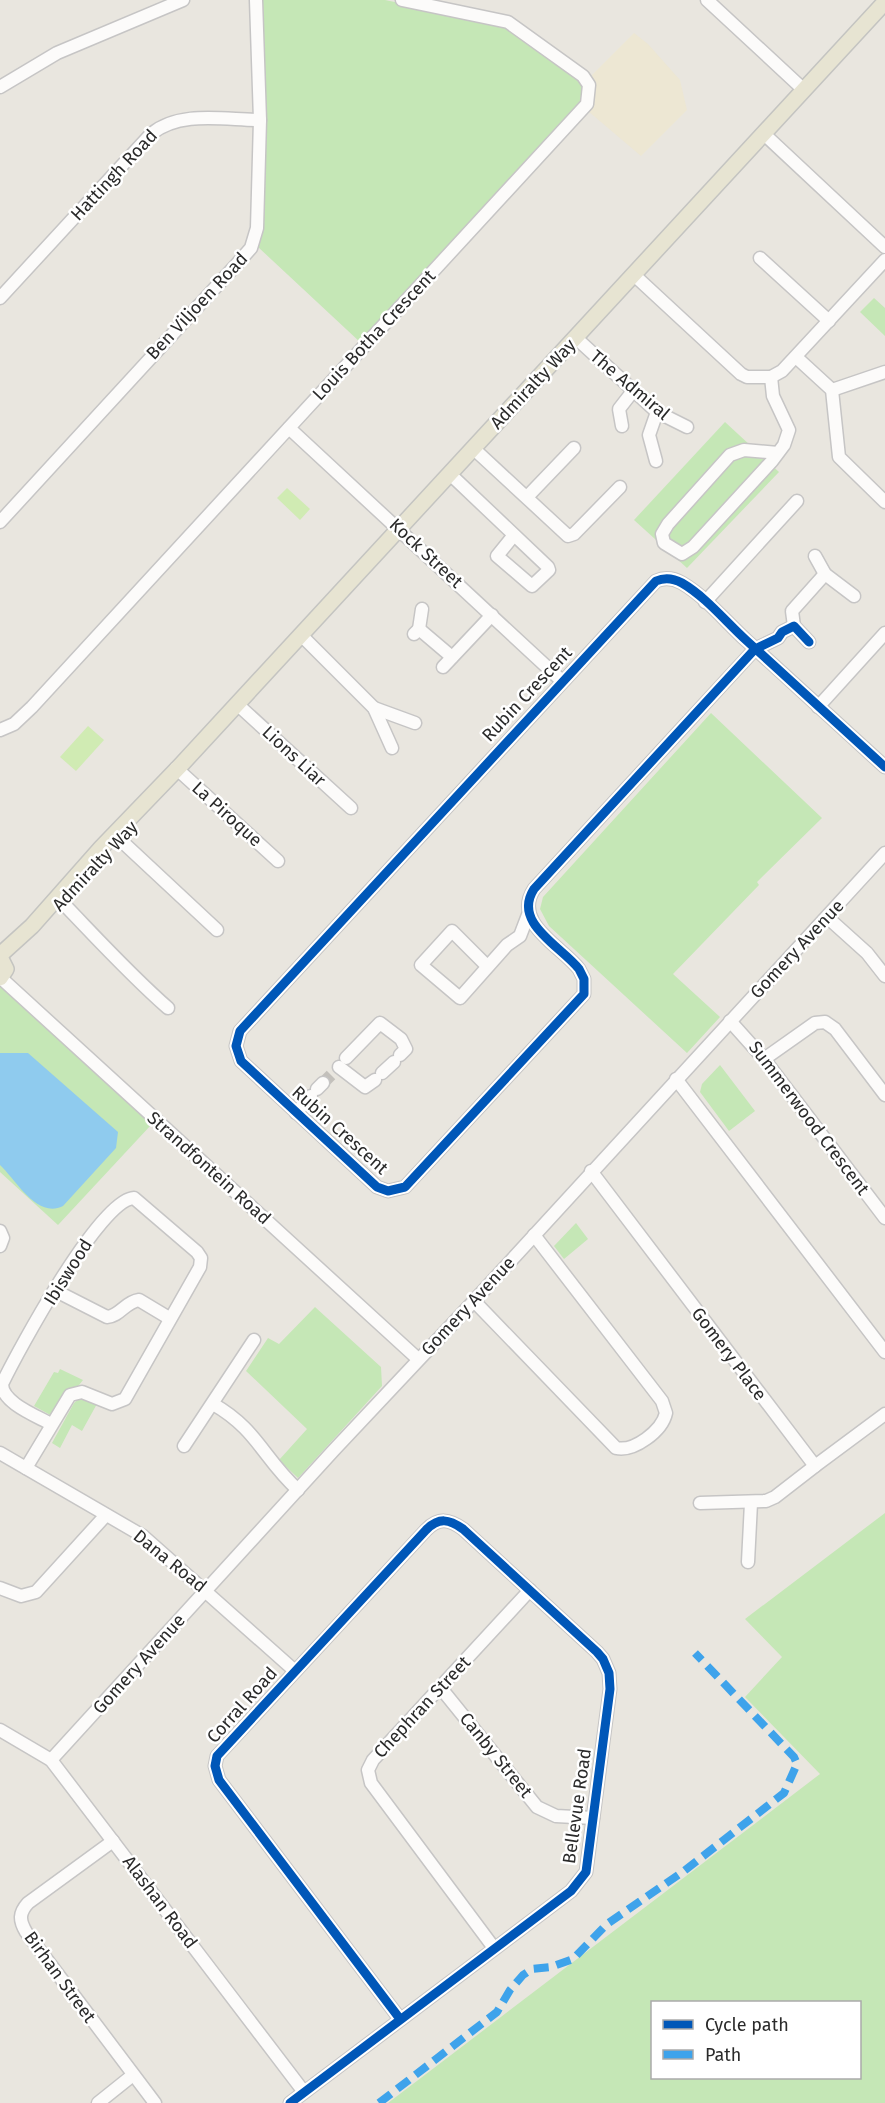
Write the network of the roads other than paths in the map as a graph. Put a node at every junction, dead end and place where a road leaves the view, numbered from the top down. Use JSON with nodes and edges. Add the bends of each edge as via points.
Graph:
{"nodes":[{"id":1,"x":183,"y":0,"type":"edge"},
{"id":2,"x":256,"y":0,"type":"edge"},
{"id":3,"x":402,"y":0,"type":"edge"},
{"id":4,"x":707,"y":0,"type":"edge"},
{"id":5,"x":885,"y":2,"type":"edge"},
{"id":6,"x":0,"y":87,"type":"edge"},
{"id":7,"x":804,"y":90,"type":"junction"},
{"id":8,"x":260,"y":120,"type":"junction"},
{"id":9,"x":764,"y":134,"type":"junction"},
{"id":10,"x":885,"y":246,"type":"edge"},
{"id":11,"x":760,"y":258,"type":"dead end"},
{"id":12,"x":885,"y":260,"type":"edge"},
{"id":13,"x":633,"y":274,"type":"junction"},
{"id":14,"x":0,"y":298,"type":"edge"},
{"id":15,"x":829,"y":321,"type":"junction"},
{"id":16,"x":576,"y":338,"type":"junction"},
{"id":17,"x":796,"y":357,"type":"junction"},
{"id":18,"x":885,"y":372,"type":"edge"},
{"id":19,"x":771,"y":377,"type":"junction"},
{"id":20,"x":832,"y":390,"type":"junction"},
{"id":21,"x":633,"y":391,"type":"junction"},
{"id":22,"x":657,"y":412,"type":"junction"},
{"id":23,"x":622,"y":426,"type":"dead end"},
{"id":24,"x":687,"y":427,"type":"dead end"},
{"id":25,"x":289,"y":428,"type":"junction"},
{"id":26,"x":474,"y":448,"type":"junction"},
{"id":27,"x":574,"y":448,"type":"dead end"},
{"id":28,"x":778,"y":453,"type":"junction"},
{"id":29,"x":656,"y":461,"type":"dead end"},
{"id":30,"x":450,"y":474,"type":"junction"},
{"id":31,"x":620,"y":488,"type":"dead end"},
{"id":32,"x":527,"y":497,"type":"junction"},
{"id":33,"x":797,"y":501,"type":"dead end"},
{"id":34,"x":885,"y":502,"type":"edge"},
{"id":35,"x":0,"y":522,"type":"edge"},
{"id":36,"x":400,"y":528,"type":"junction"},
{"id":37,"x":514,"y":535,"type":"dead end"},
{"id":38,"x":815,"y":556,"type":"dead end"},
{"id":39,"x":825,"y":574,"type":"junction"},
{"id":40,"x":854,"y":596,"type":"dead end"},
{"id":41,"x":705,"y":602,"type":"junction"},
{"id":42,"x":422,"y":609,"type":"dead end"},
{"id":43,"x":492,"y":615,"type":"junction"},
{"id":44,"x":794,"y":626,"type":"junction"},
{"id":45,"x":885,"y":633,"type":"edge"},
{"id":46,"x":301,"y":635,"type":"junction"},
{"id":47,"x":809,"y":642,"type":"dead end"},
{"id":48,"x":755,"y":649,"type":"junction"},
{"id":49,"x":452,"y":657,"type":"junction"},
{"id":50,"x":443,"y":667,"type":"dead end"},
{"id":51,"x":562,"y":681,"type":"junction"},
{"id":52,"x":237,"y":704,"type":"junction"},
{"id":53,"x":818,"y":707,"type":"junction"},
{"id":54,"x":374,"y":708,"type":"junction"},
{"id":55,"x":415,"y":723,"type":"dead end"},
{"id":56,"x":0,"y":730,"type":"edge"},
{"id":57,"x":392,"y":748,"type":"dead end"},
{"id":58,"x":885,"y":767,"type":"edge"},
{"id":59,"x":178,"y":768,"type":"junction"},
{"id":60,"x":351,"y":808,"type":"dead end"},
{"id":61,"x":118,"y":837,"type":"junction"},
{"id":62,"x":885,"y":853,"type":"edge"},
{"id":63,"x":278,"y":861,"type":"dead end"},
{"id":64,"x":59,"y":899,"type":"junction"},
{"id":65,"x":528,"y":915,"type":"junction"},
{"id":66,"x":827,"y":917,"type":"junction"},
{"id":67,"x":32,"y":926,"type":"junction"},
{"id":68,"x":217,"y":930,"type":"dead end"},
{"id":69,"x":0,"y":943,"type":"edge"},
{"id":70,"x":1,"y":958,"type":"edge"},
{"id":71,"x":487,"y":966,"type":"junction"},
{"id":72,"x":885,"y":976,"type":"edge"},
{"id":73,"x":1,"y":978,"type":"edge"},
{"id":74,"x":168,"y":1008,"type":"dead end"},
{"id":75,"x":730,"y":1021,"type":"junction"},
{"id":76,"x":764,"y":1059,"type":"junction"},
{"id":77,"x":329,"y":1077,"type":"junction"},
{"id":78,"x":676,"y":1079,"type":"junction"},
{"id":79,"x":885,"y":1095,"type":"edge"},
{"id":80,"x":296,"y":1113,"type":"junction"},
{"id":81,"x":591,"y":1171,"type":"junction"},
{"id":82,"x":885,"y":1218,"type":"edge"},
{"id":83,"x":0,"y":1231,"type":"edge"},
{"id":84,"x":534,"y":1235,"type":"junction"},
{"id":85,"x":0,"y":1246,"type":"edge"},
{"id":86,"x":56,"y":1291,"type":"junction"},
{"id":87,"x":474,"y":1301,"type":"junction"},
{"id":88,"x":169,"y":1318,"type":"junction"},
{"id":89,"x":254,"y":1340,"type":"dead end"},
{"id":90,"x":885,"y":1352,"type":"edge"},
{"id":91,"x":418,"y":1359,"type":"junction"},
{"id":92,"x":213,"y":1404,"type":"junction"},
{"id":93,"x":885,"y":1414,"type":"edge"},
{"id":94,"x":51,"y":1424,"type":"junction"},
{"id":95,"x":184,"y":1446,"type":"dead end"},
{"id":96,"x":0,"y":1453,"type":"edge"},
{"id":97,"x":815,"y":1466,"type":"junction"},
{"id":98,"x":26,"y":1468,"type":"junction"},
{"id":99,"x":298,"y":1490,"type":"junction"},
{"id":100,"x":700,"y":1503,"type":"dead end"},
{"id":101,"x":751,"y":1503,"type":"junction"},
{"id":102,"x":106,"y":1515,"type":"junction"},
{"id":103,"x":441,"y":1520,"type":"joint"},
{"id":104,"x":748,"y":1562,"type":"dead end"},
{"id":105,"x":0,"y":1588,"type":"edge"},
{"id":106,"x":206,"y":1590,"type":"junction"},
{"id":107,"x":530,"y":1590,"type":"junction"},
{"id":108,"x":295,"y":1671,"type":"junction"},
{"id":109,"x":441,"y":1687,"type":"junction"},
{"id":110,"x":0,"y":1730,"type":"edge"},
{"id":111,"x":51,"y":1760,"type":"junction"},
{"id":112,"x":593,"y":1818,"type":"junction"},
{"id":113,"x":113,"y":1841,"type":"junction"},
{"id":114,"x":494,"y":1948,"type":"junction"},
{"id":115,"x":400,"y":2019,"type":"junction"},
{"id":116,"x":133,"y":2075,"type":"junction"},
{"id":117,"x":304,"y":2092,"type":"junction"},
{"id":118,"x":98,"y":2103,"type":"edge"},
{"id":119,"x":155,"y":2103,"type":"edge"},
{"id":120,"x":290,"y":2103,"type":"edge"}],
"edges":[{"from":1,"to":6,"type":"street","via":[[57,53]]},
{"from":2,"to":8,"type":"street","name":"Ben Viljoen Road"},
{"from":3,"to":25,"type":"street","name":"Louis Botha Crescent","via":[[515,25],[583,76],[589,85],[589,98],[584,108]]},
{"from":4,"to":7,"type":"street"},
{"from":5,"to":7,"type":"main road","name":"Admiralty Way"},
{"from":7,"to":9,"type":"main road","name":"Admiralty Way"},
{"from":8,"to":14,"type":"street","name":"Hattingh Road","via":[[179,119],[164,124]]},
{"from":8,"to":35,"type":"street","name":"Ben Viljoen Road","via":[[257,228],[251,248]]},
{"from":9,"to":10,"type":"street"},
{"from":9,"to":13,"type":"main road","name":"Admiralty Way"},
{"from":11,"to":15,"type":"street"},
{"from":12,"to":15,"type":"street"},
{"from":13,"to":16,"type":"main road","name":"Admiralty Way"},
{"from":13,"to":19,"type":"street","via":[[741,374]]},
{"from":15,"to":17,"type":"street"},
{"from":16,"to":21,"type":"street","name":"The Admiral"},
{"from":16,"to":26,"type":"main road","name":"Admiralty Way"},
{"from":17,"to":19,"type":"street"},
{"from":17,"to":20,"type":"street"},
{"from":18,"to":20,"type":"street"},
{"from":19,"to":28,"type":"street","via":[[773,396],[789,430]]},
{"from":20,"to":34,"type":"street","via":[[838,457]]},
{"from":21,"to":22,"type":"street","name":"The Admiral"},
{"from":21,"to":23,"type":"street","via":[[619,409]]},
{"from":22,"to":24,"type":"street","name":"The Admiral"},
{"from":22,"to":29,"type":"street","via":[[649,435]]},
{"from":25,"to":36,"type":"street","name":"Kock Street"},
{"from":25,"to":56,"type":"street","name":"Louis Botha Crescent","via":[[32,707],[14,724]]},
{"from":26,"to":30,"type":"main road","name":"Admiralty Way"},
{"from":26,"to":32,"type":"street"},
{"from":27,"to":32,"type":"street"},
{"from":28,"to":28,"type":"street","via":[[688,552],[676,552],[664,543],[662,534],[668,524],[730,455],[744,450]]},
{"from":30,"to":36,"type":"main road","name":"Admiralty Way"},
{"from":30,"to":37,"type":"street"},
{"from":31,"to":32,"type":"street","via":[[570,536]]},
{"from":33,"to":41,"type":"street"},
{"from":36,"to":43,"type":"street","name":"Kock Street"},
{"from":36,"to":46,"type":"main road","name":"Admiralty Way"},
{"from":38,"to":39,"type":"street"},
{"from":39,"to":40,"type":"street"},
{"from":39,"to":44,"type":"street","via":[[792,611]]},
{"from":41,"to":48,"type":"street"},
{"from":41,"to":51,"type":"street","name":"Rubin Crescent","via":[[684,584],[660,579],[650,585]]},
{"from":42,"to":49,"type":"street","via":[[416,631]]},
{"from":43,"to":49,"type":"street"},
{"from":43,"to":51,"type":"street","name":"Kock Street"},
{"from":44,"to":47,"type":"street"},
{"from":44,"to":48,"type":"street"},
{"from":45,"to":53,"type":"street"},
{"from":46,"to":52,"type":"main road","name":"Admiralty Way"},
{"from":46,"to":54,"type":"street"},
{"from":48,"to":53,"type":"street"},
{"from":48,"to":65,"type":"street","via":[[534,889]]},
{"from":49,"to":50,"type":"street"},
{"from":51,"to":80,"type":"street","name":"Rubin Crescent","via":[[240,1031],[236,1046],[241,1061]]},
{"from":52,"to":59,"type":"main road","name":"Admiralty Way"},
{"from":52,"to":60,"type":"street","name":"Lions Liar"},
{"from":53,"to":58,"type":"street"},
{"from":54,"to":55,"type":"street"},
{"from":54,"to":57,"type":"street"},
{"from":59,"to":61,"type":"main road","name":"Admiralty Way"},
{"from":59,"to":63,"type":"street","name":"La Piroque"},
{"from":61,"to":64,"type":"main road","name":"Admiralty Way"},
{"from":61,"to":68,"type":"street"},
{"from":62,"to":66,"type":"street","name":"Gomery Avenue"},
{"from":64,"to":67,"type":"main road","name":"Admiralty Way"},
{"from":64,"to":70,"type":"main road","name":"Admiralty Way"},
{"from":64,"to":74,"type":"street","via":[[91,929],[117,962]]},
{"from":65,"to":71,"type":"street","via":[[520,936]]},
{"from":65,"to":80,"type":"street","name":"Rubin Crescent","via":[[579,969],[584,994],[412,1181],[396,1191],[377,1187]]},
{"from":66,"to":72,"type":"street","via":[[867,953]]},
{"from":66,"to":75,"type":"street","name":"Gomery Avenue"},
{"from":67,"to":69,"type":"main road"},
{"from":67,"to":70,"type":"main road","name":"Admiralty Way"},
{"from":70,"to":73,"type":"main road","name":"Strandfontein Road","via":[[6,969]]},
{"from":71,"to":71,"type":"street","via":[[459,998],[421,965],[452,931]]},
{"from":73,"to":91,"type":"street","name":"Strandfontein Road"},
{"from":75,"to":76,"type":"street","name":"Summerwood Crescent"},
{"from":75,"to":78,"type":"street","name":"Gomery Avenue"},
{"from":76,"to":79,"type":"street","via":[[815,1023],[825,1022]]},
{"from":76,"to":82,"type":"street","name":"Summerwood Crescent"},
{"from":77,"to":77,"type":"street","via":[[380,1023],[404,1042],[405,1049],[397,1059],[365,1087]]},
{"from":77,"to":80,"type":"street"},
{"from":78,"to":81,"type":"street","name":"Gomery Avenue"},
{"from":78,"to":90,"type":"street"},
{"from":81,"to":84,"type":"street","name":"Gomery Avenue"},
{"from":81,"to":97,"type":"street","name":"Gomery Place"},
{"from":83,"to":85,"type":"street"},
{"from":84,"to":87,"type":"street","name":"Gomery Avenue"},
{"from":84,"to":87,"type":"street","via":[[662,1401],[666,1413],[658,1427],[633,1447],[616,1448]]},
{"from":86,"to":88,"type":"street","via":[[107,1317],[139,1300]]},
{"from":86,"to":88,"type":"street","name":"Ibiswood","via":[[89,1237],[124,1200],[134,1198],[201,1258],[200,1267]]},
{"from":86,"to":94,"type":"street","name":"Ibiswood","via":[[2,1387],[12,1401]]},
{"from":87,"to":91,"type":"street","name":"Gomery Avenue"},
{"from":88,"to":94,"type":"street","name":"Ibiswood","via":[[125,1399],[112,1404],[82,1392],[73,1393]]},
{"from":89,"to":92,"type":"street"},
{"from":91,"to":99,"type":"street","name":"Gomery Avenue"},
{"from":92,"to":95,"type":"street"},
{"from":92,"to":99,"type":"street","via":[[246,1426],[274,1466]]},
{"from":93,"to":97,"type":"street"},
{"from":94,"to":98,"type":"street","name":"Ibiswood"},
{"from":96,"to":98,"type":"street","name":"Dana Road"},
{"from":97,"to":101,"type":"street","via":[[776,1497]]},
{"from":98,"to":102,"type":"street","name":"Dana Road"},
{"from":99,"to":106,"type":"street","name":"Gomery Avenue"},
{"from":100,"to":101,"type":"street"},
{"from":101,"to":104,"type":"street"},
{"from":102,"to":105,"type":"street","via":[[36,1592],[21,1596]]},
{"from":102,"to":106,"type":"street","name":"Dana Road","via":[[143,1536]]},
{"from":103,"to":107,"type":"street","name":"Bellevue Road","via":[[463,1529]]},
{"from":103,"to":108,"type":"street","name":"Corral Road","via":[[426,1530]]},
{"from":106,"to":108,"type":"street","name":"Dana Road"},
{"from":106,"to":111,"type":"street","name":"Gomery Avenue"},
{"from":107,"to":109,"type":"street","name":"Chephran Street"},
{"from":107,"to":112,"type":"street","name":"Bellevue Road","via":[[597,1652],[609,1673]]},
{"from":108,"to":115,"type":"street","name":"Corral Road","via":[[217,1756],[216,1776]]},
{"from":109,"to":112,"type":"street","name":"Canby Street","via":[[537,1806],[556,1816]]},
{"from":109,"to":114,"type":"street","name":"Chephran Street","via":[[373,1760],[368,1776]]},
{"from":110,"to":111,"type":"street","name":"Alashan Road"},
{"from":111,"to":113,"type":"street","name":"Alashan Road"},
{"from":112,"to":114,"type":"street","name":"Bellevue Road","via":[[589,1862],[581,1881]]},
{"from":113,"to":116,"type":"street","name":"Birhan Street","via":[[28,1903],[20,1919]]},
{"from":113,"to":117,"type":"street","name":"Alashan Road"},
{"from":114,"to":115,"type":"street","name":"Bellevue Road"},
{"from":115,"to":117,"type":"street","name":"Bellevue Road"},
{"from":116,"to":118,"type":"street"},
{"from":116,"to":119,"type":"street","name":"Birhan Street"},
{"from":117,"to":120,"type":"street","name":"Bellevue Road"}]}
